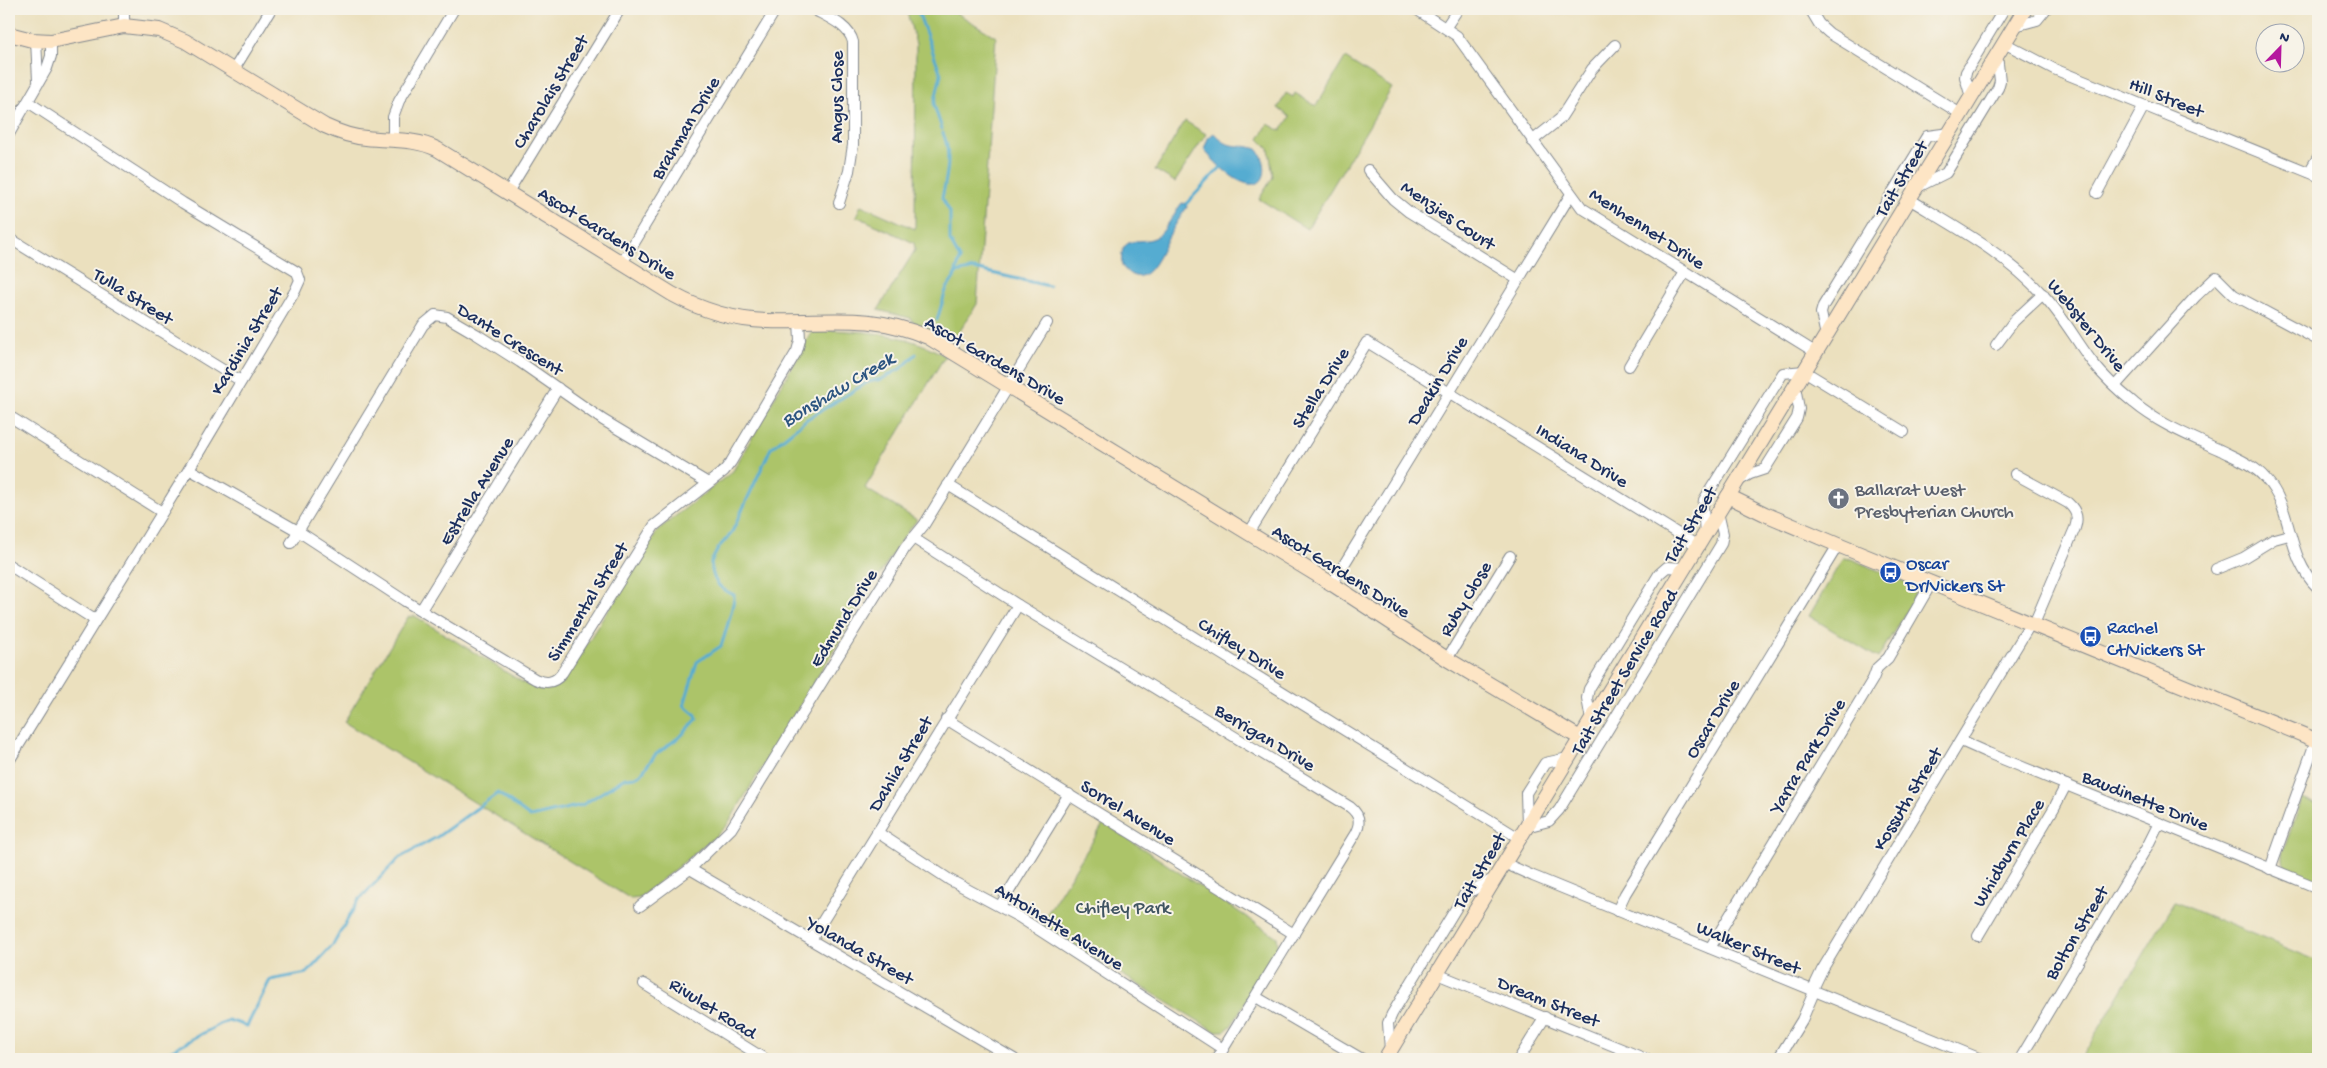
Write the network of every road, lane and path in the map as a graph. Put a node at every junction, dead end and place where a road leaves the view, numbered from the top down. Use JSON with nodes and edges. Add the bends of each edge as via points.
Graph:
{"nodes":[{"id":1,"x":124,"y":9,"type":"edge"},
{"id":2,"x":271,"y":9,"type":"edge"},
{"id":3,"x":454,"y":9,"type":"edge"},
{"id":4,"x":620,"y":9,"type":"edge"},
{"id":5,"x":776,"y":9,"type":"edge"},
{"id":6,"x":813,"y":9,"type":"edge"},
{"id":7,"x":1416,"y":9,"type":"edge"},
{"id":8,"x":1458,"y":9,"type":"edge"},
{"id":9,"x":1810,"y":9,"type":"edge"},
{"id":10,"x":2004,"y":9,"type":"edge"},
{"id":11,"x":2025,"y":9,"type":"edge"},
{"id":12,"x":2046,"y":9,"type":"edge"},
{"id":13,"x":124,"y":26,"type":"junction"},
{"id":14,"x":2015,"y":26,"type":"junction"},
{"id":15,"x":1446,"y":28,"type":"junction"},
{"id":16,"x":9,"y":34,"type":"edge"},
{"id":17,"x":36,"y":40,"type":"junction"},
{"id":18,"x":51,"y":41,"type":"junction"},
{"id":19,"x":1616,"y":45,"type":"dead end"},
{"id":20,"x":2001,"y":49,"type":"junction"},
{"id":21,"x":234,"y":71,"type":"junction"},
{"id":22,"x":36,"y":86,"type":"junction"},
{"id":23,"x":1971,"y":97,"type":"junction"},
{"id":24,"x":28,"y":102,"type":"junction"},
{"id":25,"x":2144,"y":106,"type":"junction"},
{"id":26,"x":1960,"y":114,"type":"junction"},
{"id":27,"x":1950,"y":132,"type":"junction"},
{"id":28,"x":9,"y":134,"type":"edge"},
{"id":29,"x":392,"y":139,"type":"junction"},
{"id":30,"x":1532,"y":141,"type":"junction"},
{"id":31,"x":2318,"y":157,"type":"edge"},
{"id":32,"x":1368,"y":170,"type":"dead end"},
{"id":33,"x":2314,"y":174,"type":"edge"},
{"id":34,"x":508,"y":192,"type":"junction"},
{"id":35,"x":2097,"y":193,"type":"dead end"},
{"id":36,"x":1571,"y":194,"type":"junction"},
{"id":37,"x":1912,"y":194,"type":"junction"},
{"id":38,"x":839,"y":203,"type":"dead end"},
{"id":39,"x":9,"y":238,"type":"edge"},
{"id":40,"x":622,"y":263,"type":"junction"},
{"id":41,"x":1685,"y":272,"type":"junction"},
{"id":42,"x":1517,"y":279,"type":"junction"},
{"id":43,"x":2043,"y":294,"type":"junction"},
{"id":44,"x":799,"y":320,"type":"junction"},
{"id":45,"x":1047,"y":323,"type":"dead end"},
{"id":46,"x":1826,"y":336,"type":"junction"},
{"id":47,"x":2318,"y":340,"type":"edge"},
{"id":48,"x":1996,"y":345,"type":"dead end"},
{"id":49,"x":1815,"y":352,"type":"junction"},
{"id":50,"x":1629,"y":366,"type":"dead end"},
{"id":51,"x":1804,"y":371,"type":"junction"},
{"id":52,"x":240,"y":381,"type":"junction"},
{"id":53,"x":1009,"y":386,"type":"junction"},
{"id":54,"x":2115,"y":386,"type":"junction"},
{"id":55,"x":558,"y":388,"type":"junction"},
{"id":56,"x":1450,"y":392,"type":"junction"},
{"id":57,"x":9,"y":416,"type":"edge"},
{"id":58,"x":1904,"y":432,"type":"dead end"},
{"id":59,"x":190,"y":468,"type":"junction"},
{"id":60,"x":2015,"y":474,"type":"dead end"},
{"id":61,"x":708,"y":483,"type":"junction"},
{"id":62,"x":948,"y":485,"type":"junction"},
{"id":63,"x":1728,"y":496,"type":"junction"},
{"id":64,"x":162,"y":512,"type":"junction"},
{"id":65,"x":1718,"y":512,"type":"junction"},
{"id":66,"x":298,"y":531,"type":"junction"},
{"id":67,"x":1249,"y":534,"type":"junction"},
{"id":68,"x":2289,"y":535,"type":"junction"},
{"id":69,"x":913,"y":538,"type":"junction"},
{"id":70,"x":1701,"y":540,"type":"junction"},
{"id":71,"x":291,"y":543,"type":"dead end"},
{"id":72,"x":1838,"y":545,"type":"junction"},
{"id":73,"x":1510,"y":556,"type":"dead end"},
{"id":74,"x":9,"y":565,"type":"edge"},
{"id":75,"x":2216,"y":569,"type":"dead end"},
{"id":76,"x":1932,"y":582,"type":"junction"},
{"id":77,"x":1332,"y":584,"type":"junction"},
{"id":78,"x":2318,"y":588,"type":"edge"},
{"id":79,"x":1018,"y":605,"type":"junction"},
{"id":80,"x":421,"y":610,"type":"junction"},
{"id":81,"x":95,"y":620,"type":"junction"},
{"id":82,"x":2033,"y":624,"type":"junction"},
{"id":83,"x":1447,"y":659,"type":"junction"},
{"id":84,"x":946,"y":719,"type":"junction"},
{"id":85,"x":1580,"y":738,"type":"junction"},
{"id":86,"x":1962,"y":740,"type":"junction"},
{"id":87,"x":2317,"y":741,"type":"edge"},
{"id":88,"x":9,"y":761,"type":"edge"},
{"id":89,"x":2066,"y":785,"type":"junction"},
{"id":90,"x":1069,"y":794,"type":"junction"},
{"id":91,"x":2159,"y":823,"type":"junction"},
{"id":92,"x":1524,"y":830,"type":"junction"},
{"id":93,"x":877,"y":832,"type":"junction"},
{"id":94,"x":1504,"y":863,"type":"junction"},
{"id":95,"x":690,"y":869,"type":"junction"},
{"id":96,"x":2270,"y":869,"type":"junction"},
{"id":97,"x":1495,"y":878,"type":"junction"},
{"id":98,"x":2318,"y":888,"type":"edge"},
{"id":99,"x":640,"y":906,"type":"dead end"},
{"id":100,"x":1000,"y":906,"type":"junction"},
{"id":101,"x":1617,"y":911,"type":"junction"},
{"id":102,"x":1294,"y":934,"type":"junction"},
{"id":103,"x":1978,"y":936,"type":"dead end"},
{"id":104,"x":811,"y":940,"type":"junction"},
{"id":105,"x":1710,"y":948,"type":"junction"},
{"id":106,"x":1437,"y":974,"type":"junction"},
{"id":107,"x":644,"y":984,"type":"dead end"},
{"id":108,"x":1813,"y":992,"type":"junction"},
{"id":109,"x":1256,"y":997,"type":"junction"},
{"id":110,"x":1545,"y":1017,"type":"junction"},
{"id":111,"x":1223,"y":1049,"type":"junction"},
{"id":112,"x":1388,"y":1055,"type":"edge"},
{"id":113,"x":1641,"y":1058,"type":"edge"},
{"id":114,"x":765,"y":1059,"type":"edge"},
{"id":115,"x":1014,"y":1059,"type":"edge"},
{"id":116,"x":1217,"y":1059,"type":"edge"},
{"id":117,"x":1362,"y":1059,"type":"edge"},
{"id":118,"x":1520,"y":1059,"type":"edge"},
{"id":119,"x":1778,"y":1059,"type":"edge"},
{"id":120,"x":1981,"y":1059,"type":"edge"},
{"id":121,"x":2020,"y":1059,"type":"edge"}],
"edges":[{"from":1,"to":13,"type":"street"},
{"from":2,"to":21,"type":"street"},
{"from":3,"to":29,"type":"street","via":[[397,105]]},
{"from":4,"to":34,"type":"street","name":"Charolais Street"},
{"from":5,"to":40,"type":"street","name":"Brahman Drive"},
{"from":6,"to":38,"type":"street","name":"Angus Close","via":[[845,29],[853,42],[853,145]]},
{"from":7,"to":15,"type":"street","name":"Menhennet Drive"},
{"from":8,"to":15,"type":"street"},
{"from":9,"to":26,"type":"street","via":[[1829,33]]},
{"from":10,"to":23,"type":"street","via":[[1966,72]]},
{"from":11,"to":14,"type":"street","name":"Tait Street"},
{"from":12,"to":14,"type":"street","via":[[2039,19]]},
{"from":13,"to":18,"type":"street","name":"Ascot Gardens Drive"},
{"from":13,"to":21,"type":"street","name":"Ascot Gardens Drive","via":[[174,35]]},
{"from":14,"to":20,"type":"street","name":"Tait Street"},
{"from":15,"to":30,"type":"street","name":"Menhennet Drive","via":[[1457,36]]},
{"from":16,"to":17,"type":"street","name":"Ascot Gardens Drive"},
{"from":17,"to":18,"type":"street","name":"Ascot Gardens Drive"},
{"from":17,"to":22,"type":"street","via":[[39,71]]},
{"from":18,"to":22,"type":"street","via":[[49,63]]},
{"from":19,"to":30,"type":"street","via":[[1592,69],[1563,116]]},
{"from":20,"to":23,"type":"street","name":"Tait Street"},
{"from":20,"to":25,"type":"street","name":"Hill Street"},
{"from":20,"to":37,"type":"street","via":[[1998,88],[1945,174],[1930,179]]},
{"from":21,"to":29,"type":"street","name":"Ascot Gardens Drive","via":[[339,132],[364,138]]},
{"from":22,"to":24,"type":"street"},
{"from":23,"to":26,"type":"street","name":"Tait Street"},
{"from":24,"to":28,"type":"street"},
{"from":24,"to":52,"type":"street","name":"Kardinia Street","via":[[183,203],[297,272],[300,280],[295,291]]},
{"from":25,"to":33,"type":"street","name":"Hill Street"},
{"from":25,"to":35,"type":"street"},
{"from":26,"to":27,"type":"street","name":"Tait Street"},
{"from":27,"to":37,"type":"street","name":"Tait Street"},
{"from":27,"to":46,"type":"street","via":[[1926,137],[1823,306],[1821,312]]},
{"from":29,"to":34,"type":"street","name":"Ascot Gardens Drive","via":[[433,147]]},
{"from":30,"to":36,"type":"street","name":"Menhennet Drive"},
{"from":31,"to":33,"type":"street"},
{"from":32,"to":42,"type":"street","name":"Menzies Court","via":[[1409,212]]},
{"from":34,"to":40,"type":"street","name":"Ascot Gardens Drive"},
{"from":36,"to":41,"type":"street","name":"Menhennet Drive","via":[[1585,211]]},
{"from":36,"to":42,"type":"street","name":"Deakin Drive"},
{"from":37,"to":43,"type":"street","name":"Webster Drive","via":[[2017,268]]},
{"from":37,"to":46,"type":"street","name":"Tait Street"},
{"from":39,"to":52,"type":"street","name":"Tulla Street"},
{"from":40,"to":44,"type":"street","name":"Ascot Gardens Drive","via":[[678,297],[709,310],[757,320]]},
{"from":41,"to":49,"type":"street","name":"Menhennet Drive"},
{"from":41,"to":50,"type":"street"},
{"from":42,"to":56,"type":"street","name":"Deakin Drive"},
{"from":43,"to":48,"type":"street","via":[[2014,321]]},
{"from":43,"to":54,"type":"street","name":"Webster Drive"},
{"from":44,"to":53,"type":"street","name":"Ascot Gardens Drive","via":[[860,320],[906,329],[936,342]]},
{"from":44,"to":61,"type":"street","name":"Simmental Street","via":[[797,351],[724,471]]},
{"from":45,"to":53,"type":"street","name":"Edmund Drive"},
{"from":46,"to":49,"type":"street","name":"Tait Street"},
{"from":47,"to":54,"type":"street","via":[[2234,295],[2216,277]]},
{"from":49,"to":51,"type":"street","name":"Tait Street"},
{"from":51,"to":58,"type":"street"},
{"from":51,"to":63,"type":"street","name":"Tait Street"},
{"from":51,"to":70,"type":"street","via":[[1788,371],[1780,376],[1715,482],[1703,504]]},
{"from":52,"to":59,"type":"street","name":"Kardinia Street"},
{"from":53,"to":62,"type":"street","name":"Edmund Drive"},
{"from":53,"to":67,"type":"street","name":"Ascot Gardens Drive"},
{"from":54,"to":68,"type":"street","name":"Webster Drive","via":[[2154,418],[2258,472],[2279,498]]},
{"from":55,"to":61,"type":"street","name":"Dante Crescent","via":[[641,445]]},
{"from":55,"to":66,"type":"street","name":"Dante Crescent","via":[[451,319],[432,316],[422,325]]},
{"from":55,"to":80,"type":"street","name":"Estrella Avenue"},
{"from":56,"to":67,"type":"street","name":"Stella Drive","via":[[1367,342]]},
{"from":56,"to":70,"type":"street","name":"Indiana Drive"},
{"from":56,"to":77,"type":"street","name":"Deakin Drive"},
{"from":57,"to":64,"type":"street"},
{"from":59,"to":64,"type":"street","name":"Kardinia Street"},
{"from":59,"to":66,"type":"street","name":"Simmental Street"},
{"from":60,"to":82,"type":"street","name":"Kossuth Street","via":[[2068,503],[2077,517]]},
{"from":61,"to":80,"type":"street","name":"Simmental Street","via":[[654,526],[561,675],[553,681],[538,680]]},
{"from":62,"to":69,"type":"street","name":"Edmund Drive"},
{"from":62,"to":92,"type":"street","name":"Chifley Drive"},
{"from":63,"to":65,"type":"street","name":"Tait Street"},
{"from":63,"to":72,"type":"street"},
{"from":64,"to":81,"type":"street","name":"Kardinia Street"},
{"from":65,"to":70,"type":"street","name":"Tait Street"},
{"from":65,"to":92,"type":"street","name":"Tait Street Service Road","via":[[1723,538],[1721,544],[1570,793],[1550,821]]},
{"from":66,"to":71,"type":"street"},
{"from":66,"to":80,"type":"street","name":"Simmental Street","via":[[402,605]]},
{"from":67,"to":77,"type":"street","name":"Ascot Gardens Drive"},
{"from":68,"to":75,"type":"street","via":[[2274,539],[2243,558]]},
{"from":68,"to":78,"type":"street","name":"Webster Drive","via":[[2298,561]]},
{"from":69,"to":79,"type":"street","name":"Berrigan Drive"},
{"from":69,"to":95,"type":"street","name":"Edmund Drive","via":[[731,829]]},
{"from":70,"to":85,"type":"street","name":"Tait Street"},
{"from":72,"to":76,"type":"street"},
{"from":72,"to":101,"type":"street","name":"Oscar Drive"},
{"from":73,"to":83,"type":"street","name":"Ruby Close"},
{"from":74,"to":81,"type":"street"},
{"from":76,"to":82,"type":"street"},
{"from":76,"to":105,"type":"street","name":"Yarra Park Drive"},
{"from":77,"to":83,"type":"street","name":"Ascot Gardens Drive"},
{"from":79,"to":84,"type":"street","name":"Dahlia Street"},
{"from":79,"to":102,"type":"street","name":"Berrigan Drive","via":[[1356,812],[1357,831]]},
{"from":81,"to":88,"type":"street","name":"Kardinia Street"},
{"from":82,"to":86,"type":"street","name":"Kossuth Street"},
{"from":82,"to":87,"type":"street"},
{"from":83,"to":85,"type":"street","name":"Ascot Gardens Drive"},
{"from":84,"to":90,"type":"street","name":"Sorrel Avenue"},
{"from":84,"to":93,"type":"street","name":"Dahlia Street"},
{"from":85,"to":92,"type":"street","name":"Tait Street"},
{"from":86,"to":89,"type":"street","name":"Baudinette Drive"},
{"from":86,"to":108,"type":"street","name":"Kossuth Street","via":[[1822,970]]},
{"from":87,"to":96,"type":"street"},
{"from":89,"to":91,"type":"street","name":"Baudinette Drive"},
{"from":89,"to":103,"type":"street","name":"Whidburn Place"},
{"from":90,"to":100,"type":"street"},
{"from":90,"to":102,"type":"street","name":"Sorrel Avenue"},
{"from":91,"to":96,"type":"street","name":"Baudinette Drive"},
{"from":91,"to":121,"type":"street","name":"Bolton Street","via":[[2148,847]]},
{"from":92,"to":94,"type":"street","name":"Tait Street"},
{"from":93,"to":100,"type":"street","name":"Antoinette Avenue","via":[[950,880]]},
{"from":93,"to":104,"type":"street","name":"Dahlia Street"},
{"from":94,"to":97,"type":"street","name":"Tait Street"},
{"from":94,"to":101,"type":"street","name":"Walker Street"},
{"from":95,"to":99,"type":"street","name":"Edmund Drive"},
{"from":95,"to":104,"type":"street","name":"Yolanda Street"},
{"from":96,"to":98,"type":"street","name":"Baudinette Drive"},
{"from":97,"to":106,"type":"street","name":"Tait Street"},
{"from":97,"to":112,"type":"street","via":[[1464,895],[1389,1022]]},
{"from":100,"to":111,"type":"street","name":"Antoinette Avenue"},
{"from":101,"to":105,"type":"street","name":"Walker Street"},
{"from":102,"to":109,"type":"street","name":"Berrigan Drive"},
{"from":104,"to":115,"type":"street","name":"Yolanda Street"},
{"from":105,"to":108,"type":"street","name":"Walker Street"},
{"from":106,"to":110,"type":"street","name":"Dream Street"},
{"from":106,"to":112,"type":"street","name":"Tait Street"},
{"from":107,"to":114,"type":"street","name":"Rivulet Road"},
{"from":108,"to":119,"type":"street","name":"Kossuth Street","via":[[1802,1020]]},
{"from":108,"to":120,"type":"street","name":"Walker Street"},
{"from":109,"to":111,"type":"street","name":"Berrigan Drive"},
{"from":109,"to":117,"type":"street"},
{"from":110,"to":113,"type":"street","name":"Dream Street"},
{"from":110,"to":118,"type":"street"},
{"from":111,"to":116,"type":"street","name":"Berrigan Drive"}]}
